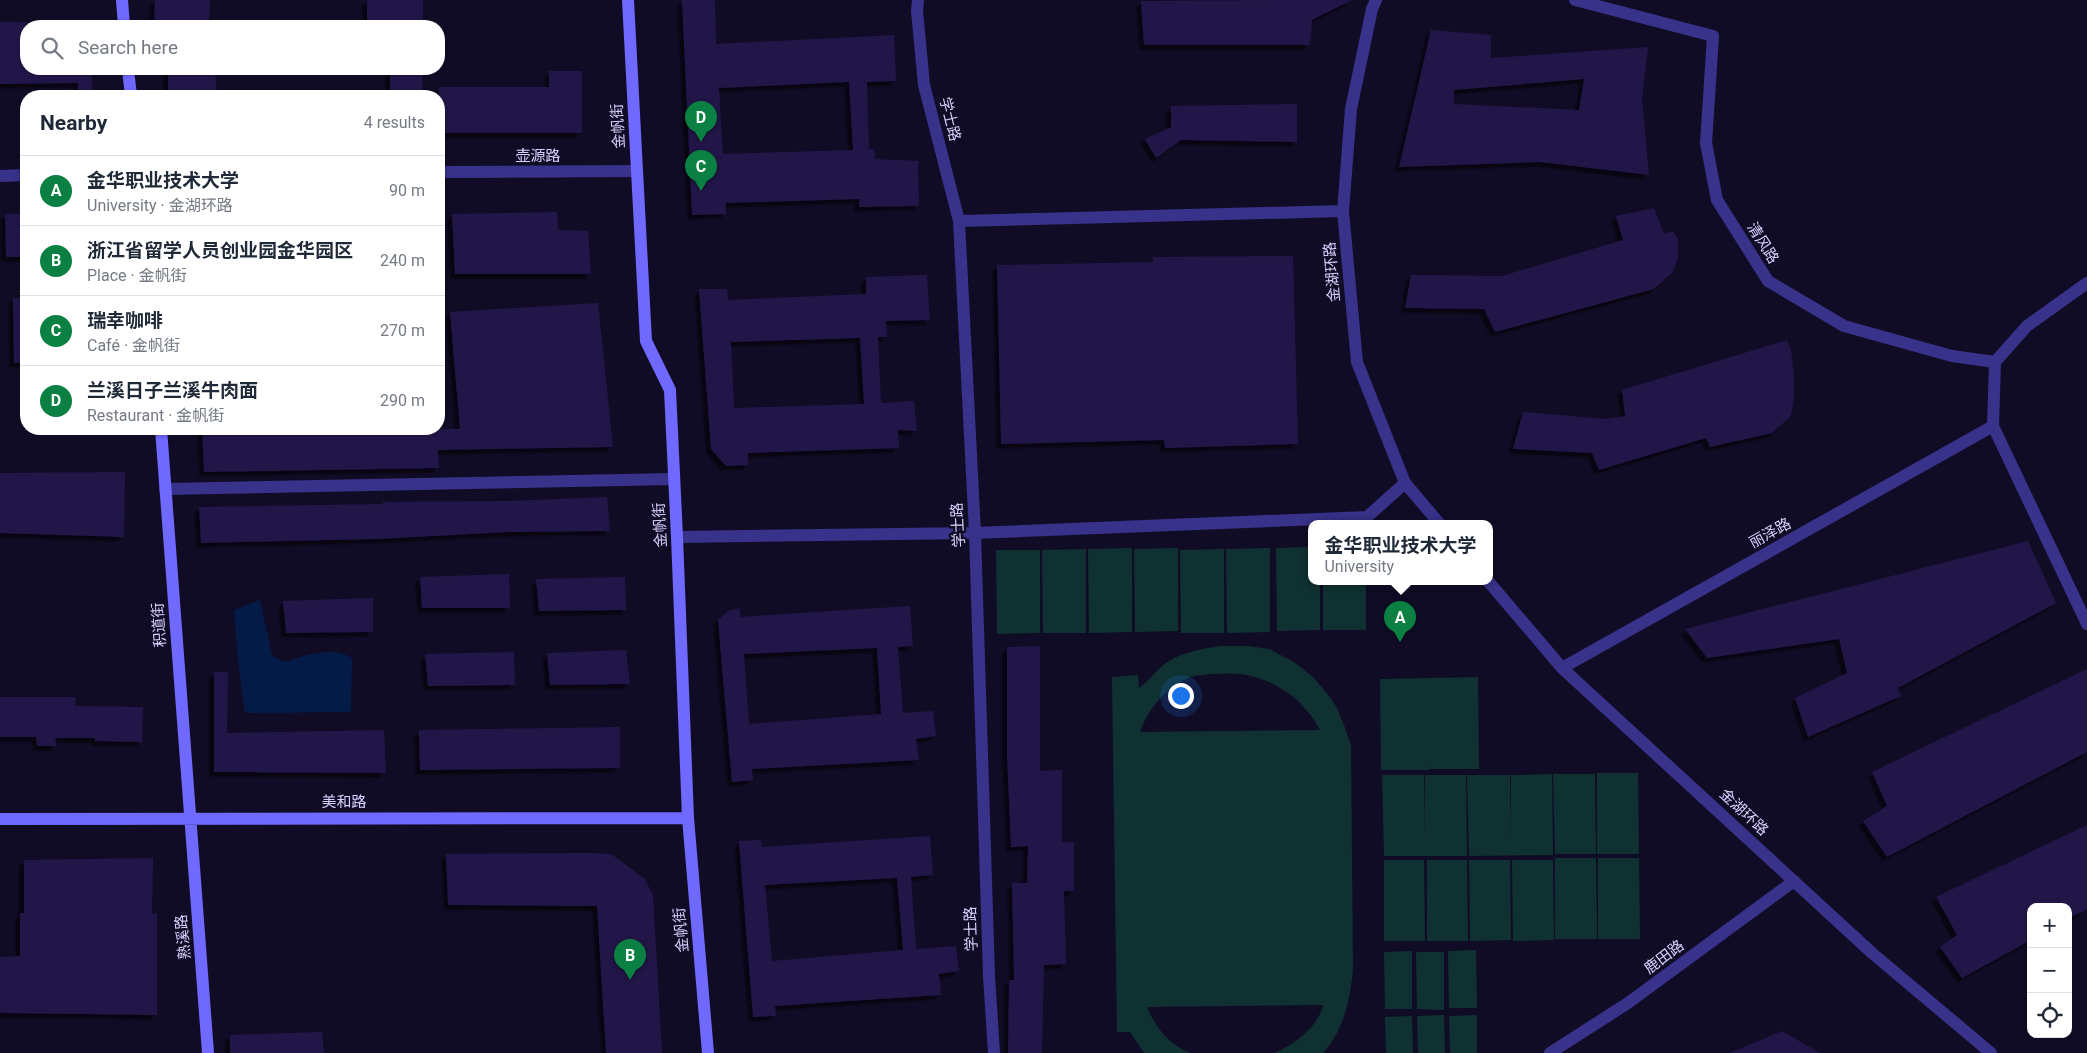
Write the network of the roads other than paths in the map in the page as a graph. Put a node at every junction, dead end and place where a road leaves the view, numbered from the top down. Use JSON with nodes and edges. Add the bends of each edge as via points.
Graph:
{"nodes":[{"id":1,"x":122,"y":0,"type":"edge"},
{"id":2,"x":628,"y":0,"type":"edge"},
{"id":3,"x":918,"y":0,"type":"edge"},
{"id":4,"x":1376,"y":0,"type":"edge"},
{"id":5,"x":1575,"y":0,"type":"edge"},
{"id":6,"x":124,"y":20,"type":"edge"},
{"id":7,"x":129,"y":75,"type":"edge"},
{"id":8,"x":130,"y":90,"type":"edge"},
{"id":9,"x":445,"y":172,"type":"edge"},
{"id":10,"x":637,"y":172,"type":"junction"},
{"id":11,"x":20,"y":175,"type":"edge"},
{"id":12,"x":0,"y":176,"type":"edge"},
{"id":13,"x":1343,"y":211,"type":"junction"},
{"id":14,"x":959,"y":222,"type":"junction"},
{"id":15,"x":2087,"y":283,"type":"edge"},
{"id":16,"x":1995,"y":362,"type":"junction"},
{"id":17,"x":1993,"y":426,"type":"junction"},
{"id":18,"x":161,"y":435,"type":"edge"},
{"id":19,"x":674,"y":479,"type":"junction"},
{"id":20,"x":1405,"y":483,"type":"junction"},
{"id":21,"x":165,"y":488,"type":"junction"},
{"id":22,"x":1436,"y":520,"type":"edge"},
{"id":23,"x":975,"y":533,"type":"junction"},
{"id":24,"x":677,"y":537,"type":"junction"},
{"id":25,"x":1491,"y":585,"type":"edge"},
{"id":26,"x":2087,"y":624,"type":"edge"},
{"id":27,"x":1562,"y":668,"type":"junction"},
{"id":28,"x":190,"y":818,"type":"junction"},
{"id":29,"x":688,"y":818,"type":"junction"},
{"id":30,"x":0,"y":819,"type":"edge"},
{"id":31,"x":1794,"y":881,"type":"junction"},
{"id":32,"x":208,"y":1053,"type":"edge"},
{"id":33,"x":708,"y":1053,"type":"edge"},
{"id":34,"x":994,"y":1053,"type":"edge"},
{"id":35,"x":1550,"y":1053,"type":"edge"},
{"id":36,"x":1991,"y":1053,"type":"edge"}],
"edges":[{"from":1,"to":6,"type":"street"},
{"from":2,"to":10,"type":"street","name":"金帆街"},
{"from":3,"to":14,"type":"street","name":"学士路","via":[[924,85]]},
{"from":4,"to":13,"type":"street","name":"金湖环路","via":[[1351,109]]},
{"from":5,"to":16,"type":"street","name":"清风路","via":[[1714,36],[1706,143],[1717,200],[1768,281],[1844,326],[1952,356]]},
{"from":7,"to":8,"type":"street"},
{"from":9,"to":10,"type":"street","name":"壶源路"},
{"from":10,"to":19,"type":"street","name":"金帆街","via":[[646,341],[670,390]]},
{"from":11,"to":12,"type":"street"},
{"from":13,"to":14,"type":"street"},
{"from":13,"to":20,"type":"street","name":"金湖环路","via":[[1357,362]]},
{"from":14,"to":23,"type":"street","name":"学士路"},
{"from":15,"to":16,"type":"street","via":[[2027,326]]},
{"from":16,"to":17,"type":"street"},
{"from":17,"to":26,"type":"street"},
{"from":17,"to":27,"type":"street","name":"丽泽路"},
{"from":18,"to":21,"type":"street","name":"积道街"},
{"from":19,"to":21,"type":"street"},
{"from":19,"to":24,"type":"street","name":"金帆街"},
{"from":20,"to":22,"type":"street","name":"金湖环路"},
{"from":20,"to":23,"type":"street","via":[[1367,517]]},
{"from":21,"to":28,"type":"street","name":"积道街"},
{"from":23,"to":24,"type":"street"},
{"from":23,"to":34,"type":"street","name":"学士路","via":[[988,966]]},
{"from":24,"to":29,"type":"street","name":"金帆街"},
{"from":25,"to":27,"type":"street","name":"金湖环路"},
{"from":27,"to":31,"type":"street","name":"金湖环路"},
{"from":28,"to":29,"type":"street","name":"美和路"},
{"from":28,"to":30,"type":"street","name":"美和路"},
{"from":28,"to":32,"type":"street","name":"熟溪路"},
{"from":29,"to":33,"type":"street","name":"金帆街"},
{"from":31,"to":35,"type":"street","name":"鹿田路","via":[[1628,1003]]},
{"from":31,"to":36,"type":"street","name":"金湖环路","via":[[1872,953]]}]}
